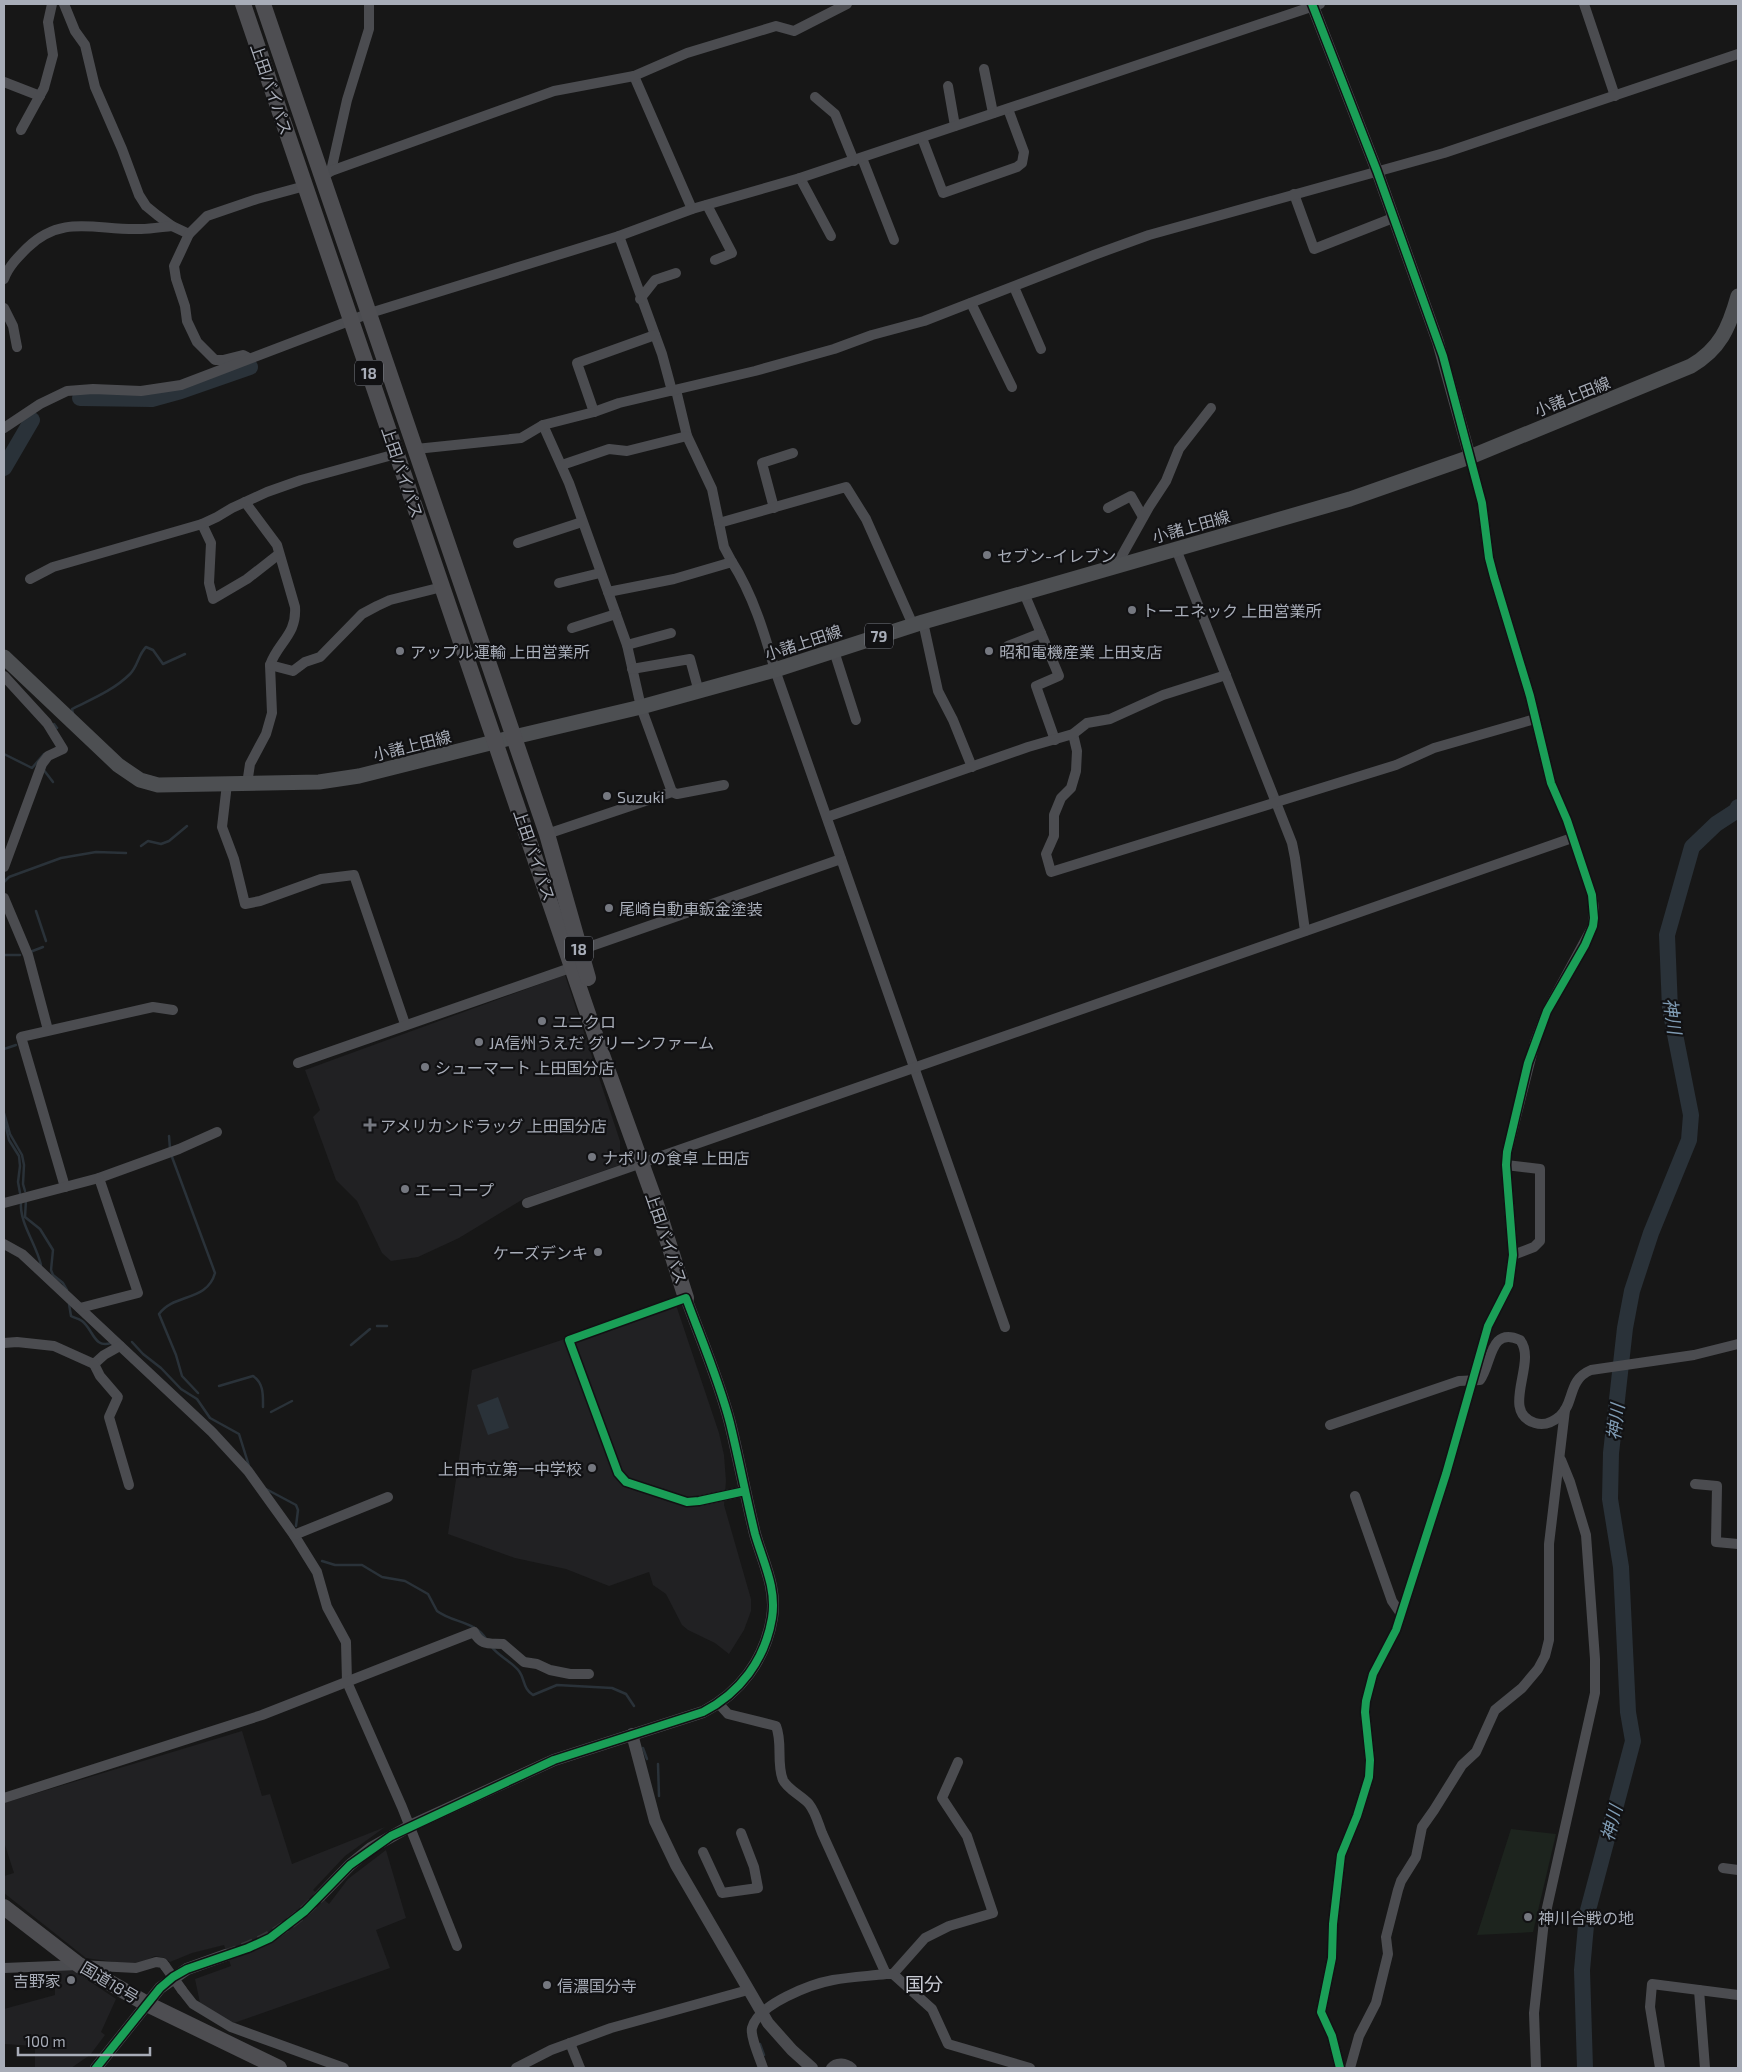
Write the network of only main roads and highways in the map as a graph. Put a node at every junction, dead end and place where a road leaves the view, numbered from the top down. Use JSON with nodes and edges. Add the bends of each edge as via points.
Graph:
{"nodes":[{"id":1,"x":243,"y":4,"type":"edge"},
{"id":2,"x":263,"y":4,"type":"edge"},
{"id":3,"x":1738,"y":296,"type":"edge"},
{"id":4,"x":4,"y":657,"type":"edge"},
{"id":5,"x":514,"y":737,"type":"junction"},
{"id":6,"x":495,"y":742,"type":"junction"},
{"id":7,"x":644,"y":1162,"type":"junction"},
{"id":8,"x":686,"y":1298,"type":"road end"},
{"id":9,"x":4,"y":1907,"type":"edge"},
{"id":10,"x":259,"y":2064,"type":"edge"},
{"id":11,"x":278,"y":2068,"type":"edge"}],
"edges":[{"from":1,"to":6,"type":"highway","name":"上田バイパス","number":"18"},
{"from":2,"to":5,"type":"highway","name":"上田バイパス","number":"18","via":[[327,174],[370,313]]},
{"from":3,"to":5,"type":"main road","name":"小諸上田線","number":"79","via":[[1724,335],[1705,358],[1470,458],[1350,499],[918,624],[775,670],[641,707]]},
{"from":4,"to":6,"type":"main road","name":"小諸上田線","number":"79","via":[[118,765],[145,782],[158,785],[303,783],[345,779]]},
{"from":5,"to":6,"type":"main road","name":"小諸上田線","number":"79"},
{"from":5,"to":7,"type":"highway","name":"上田バイパス","number":"18","via":[[547,834]]},
{"from":6,"to":7,"type":"highway","name":"上田バイパス","number":"18"},
{"from":7,"to":8,"type":"highway","name":"上田バイパス","number":"18"},
{"from":9,"to":10,"type":"highway","name":"国道18号","via":[[79,1964]]},
{"from":10,"to":11,"type":"highway","name":"国道18号"}]}
